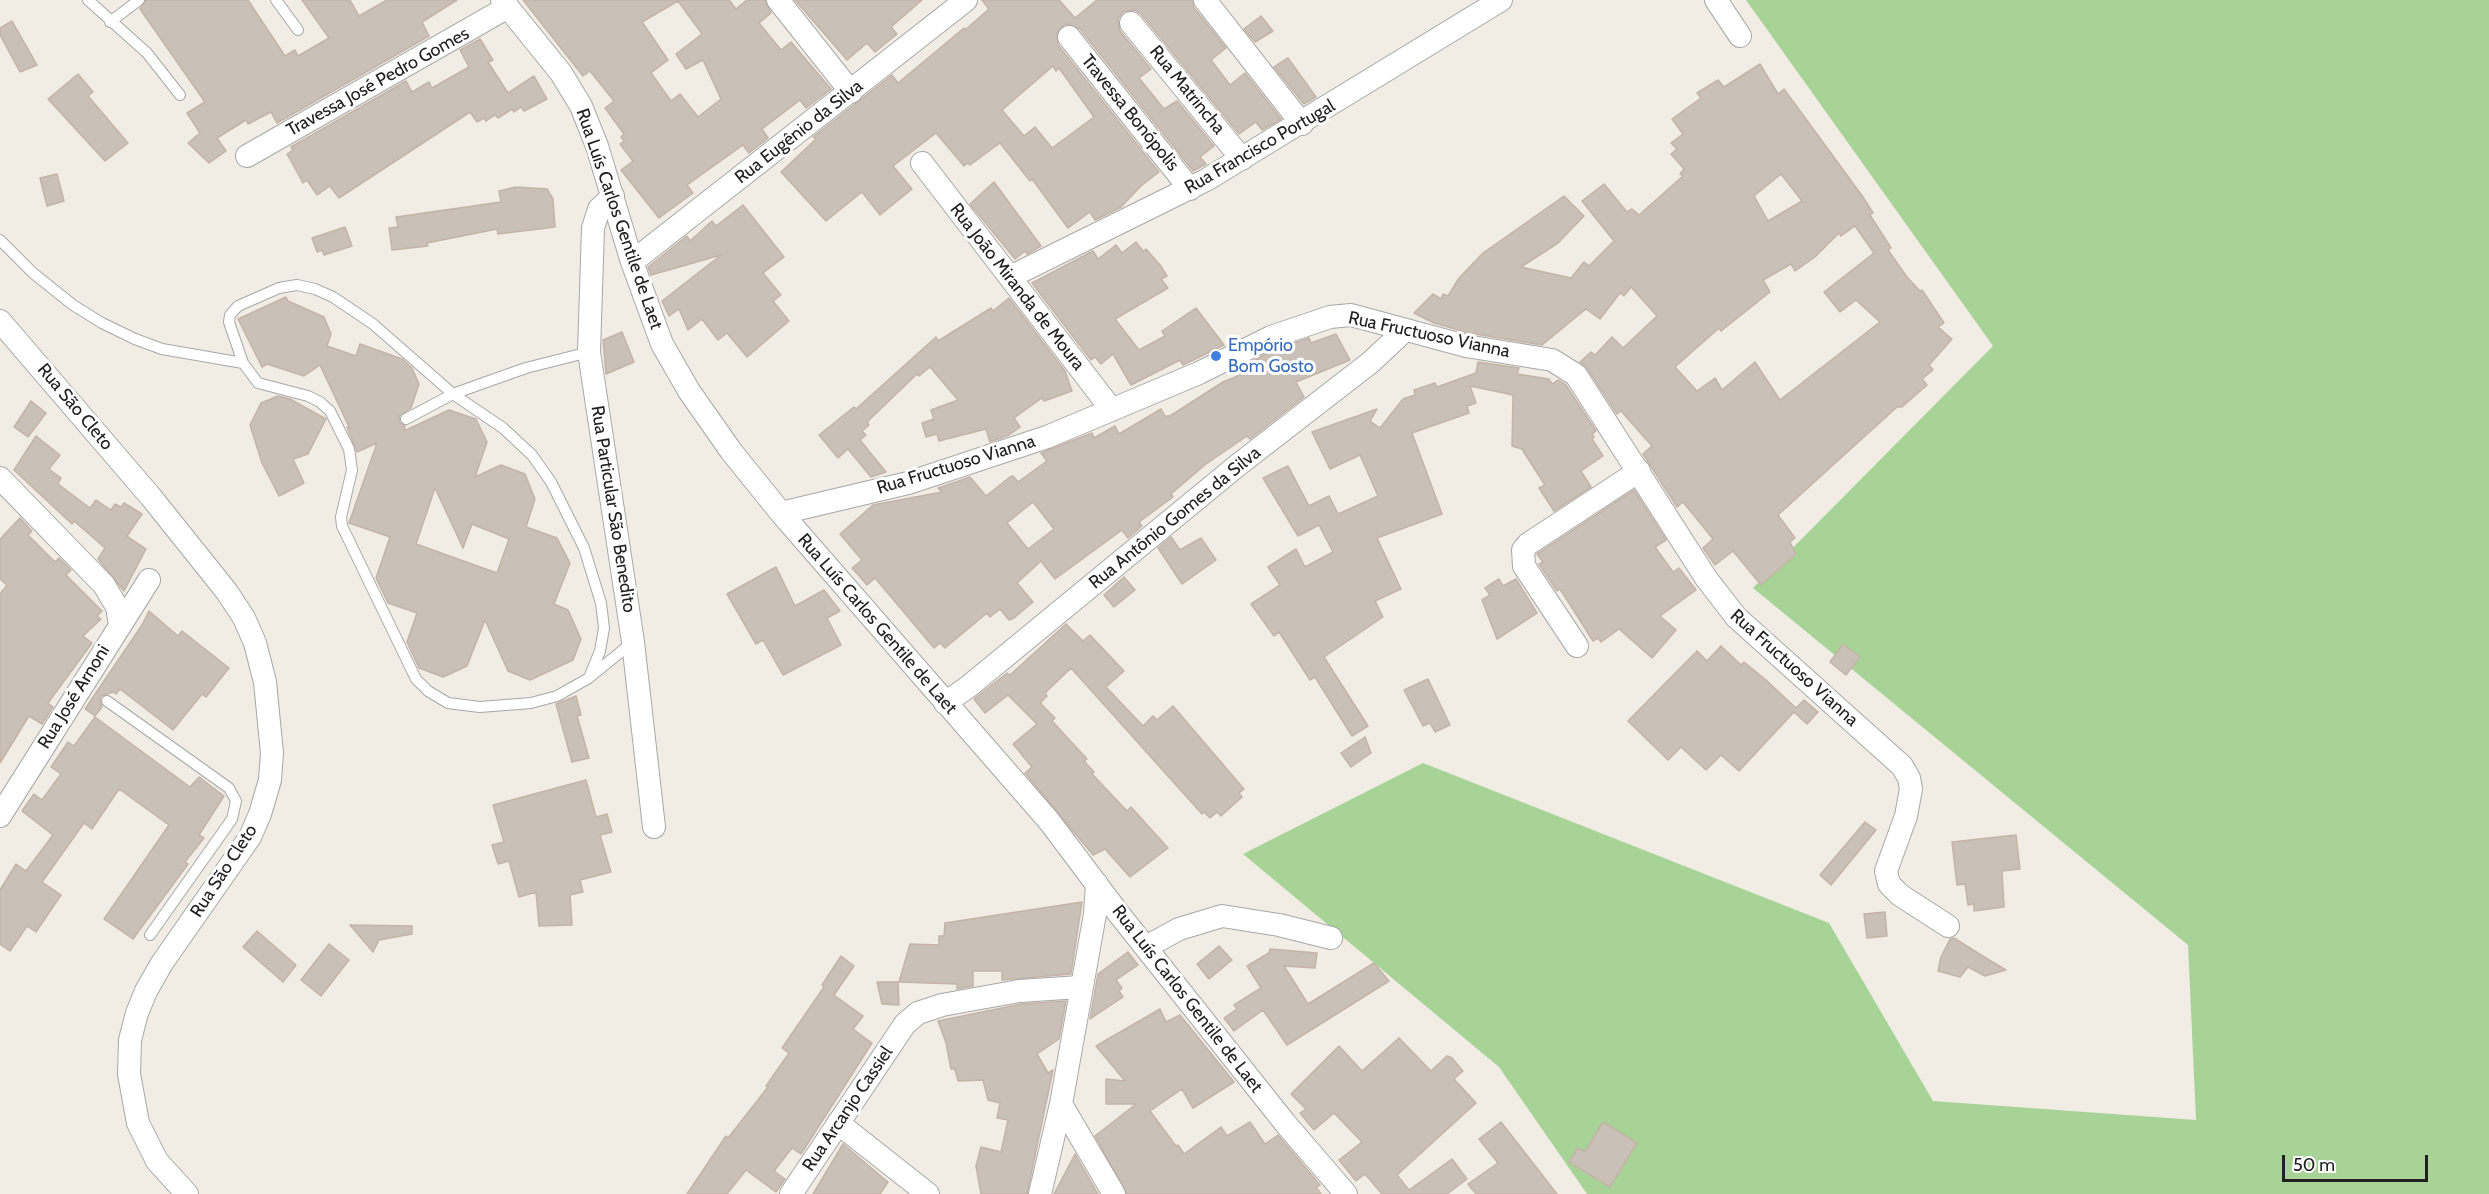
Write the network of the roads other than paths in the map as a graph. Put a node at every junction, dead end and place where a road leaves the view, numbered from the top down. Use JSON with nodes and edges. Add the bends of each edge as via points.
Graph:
{"nodes":[{"id":1,"x":88,"y":0,"type":"edge"},
{"id":2,"x":139,"y":0,"type":"edge"},
{"id":3,"x":276,"y":0,"type":"edge"},
{"id":4,"x":778,"y":0,"type":"edge"},
{"id":5,"x":966,"y":0,"type":"edge"},
{"id":6,"x":1205,"y":0,"type":"edge"},
{"id":7,"x":1500,"y":0,"type":"edge"},
{"id":8,"x":1716,"y":0,"type":"edge"},
{"id":9,"x":505,"y":4,"type":"edge"},
{"id":10,"x":110,"y":22,"type":"junction"},
{"id":11,"x":1131,"y":23,"type":"dead end"},
{"id":12,"x":298,"y":30,"type":"dead end"},
{"id":13,"x":1740,"y":36,"type":"dead end"},
{"id":14,"x":1069,"y":37,"type":"dead end"},
{"id":15,"x":851,"y":92,"type":"junction"},
{"id":16,"x":180,"y":95,"type":"dead end"},
{"id":17,"x":1302,"y":123,"type":"junction"},
{"id":18,"x":247,"y":156,"type":"dead end"},
{"id":19,"x":1242,"y":159,"type":"junction"},
{"id":20,"x":922,"y":163,"type":"dead end"},
{"id":21,"x":1190,"y":189,"type":"junction"},
{"id":22,"x":613,"y":196,"type":"junction"},
{"id":23,"x":0,"y":240,"type":"edge"},
{"id":24,"x":632,"y":262,"type":"junction"},
{"id":25,"x":1010,"y":277,"type":"junction"},
{"id":26,"x":0,"y":321,"type":"edge"},
{"id":27,"x":1404,"y":331,"type":"junction"},
{"id":28,"x":590,"y":352,"type":"junction"},
{"id":29,"x":243,"y":363,"type":"junction"},
{"id":30,"x":453,"y":394,"type":"junction"},
{"id":31,"x":1112,"y":410,"type":"junction"},
{"id":32,"x":406,"y":419,"type":"dead end"},
{"id":33,"x":1639,"y":471,"type":"junction"},
{"id":34,"x":0,"y":478,"type":"edge"},
{"id":35,"x":781,"y":513,"type":"junction"},
{"id":36,"x":149,"y":580,"type":"dead end"},
{"id":37,"x":120,"y":625,"type":"junction"},
{"id":38,"x":633,"y":642,"type":"junction"},
{"id":39,"x":1577,"y":646,"type":"dead end"},
{"id":40,"x":589,"y":678,"type":"junction"},
{"id":41,"x":107,"y":701,"type":"dead end"},
{"id":42,"x":945,"y":703,"type":"junction"},
{"id":43,"x":0,"y":816,"type":"edge"},
{"id":44,"x":654,"y":827,"type":"dead end"},
{"id":45,"x":1097,"y":884,"type":"junction"},
{"id":46,"x":1948,"y":926,"type":"dead end"},
{"id":47,"x":150,"y":935,"type":"dead end"},
{"id":48,"x":1331,"y":938,"type":"dead end"},
{"id":49,"x":1146,"y":947,"type":"junction"},
{"id":50,"x":1080,"y":987,"type":"junction"},
{"id":51,"x":1061,"y":1104,"type":"junction"},
{"id":52,"x":838,"y":1123,"type":"junction"},
{"id":53,"x":187,"y":1194,"type":"edge"},
{"id":54,"x":791,"y":1194,"type":"edge"},
{"id":55,"x":928,"y":1194,"type":"edge"},
{"id":56,"x":1040,"y":1194,"type":"edge"},
{"id":57,"x":1114,"y":1194,"type":"edge"},
{"id":58,"x":1346,"y":1194,"type":"edge"}],
"edges":[{"from":1,"to":10,"type":"lane"},
{"from":2,"to":10,"type":"lane"},
{"from":3,"to":12,"type":"lane"},
{"from":4,"to":15,"type":"street"},
{"from":5,"to":15,"type":"street","name":"Rua Eugênio da Silva"},
{"from":6,"to":17,"type":"street"},
{"from":7,"to":17,"type":"street","name":"Rua Francisco Portugal"},
{"from":8,"to":13,"type":"street"},
{"from":9,"to":18,"type":"street","name":"Travessa José Pedro Gomes"},
{"from":9,"to":22,"type":"street","name":"Rua Luís Carlos Gentile de Laet","via":[[561,73],[581,106]]},
{"from":10,"to":16,"type":"lane","via":[[147,53]]},
{"from":11,"to":19,"type":"street","name":"Rua Matrincha"},
{"from":14,"to":21,"type":"street","name":"Travessa Bonópolis"},
{"from":15,"to":24,"type":"street","name":"Rua Eugênio da Silva"},
{"from":17,"to":19,"type":"street","name":"Rua Francisco Portugal"},
{"from":19,"to":21,"type":"street","name":"Rua Francisco Portugal"},
{"from":20,"to":25,"type":"street","name":"Rua João Miranda de Moura"},
{"from":21,"to":25,"type":"street","name":"Rua Francisco Portugal"},
{"from":22,"to":24,"type":"street","name":"Rua Luís Carlos Gentile de Laet"},
{"from":22,"to":28,"type":"street","name":"Rua Particular São Benedito","via":[[599,209],[593,228]]},
{"from":23,"to":29,"type":"lane","via":[[33,273],[102,323],[162,349]]},
{"from":24,"to":35,"type":"street","name":"Rua Luís Carlos Gentile de Laet","via":[[662,344],[689,391]]},
{"from":25,"to":31,"type":"street","name":"Rua João Miranda de Moura"},
{"from":26,"to":53,"type":"street","name":"Rua São Cleto","via":[[152,497],[227,592],[255,643],[265,682],[272,753],[270,780],[260,814],[245,845],[151,982],[130,1040],[129,1074],[138,1123],[157,1161]]},
{"from":27,"to":31,"type":"street","name":"Rua Fructuoso Vianna","via":[[1351,315],[1330,317],[1271,338]]},
{"from":27,"to":33,"type":"street","name":"Rua Fructuoso Vianna","via":[[1552,360],[1566,368],[1576,375]]},
{"from":27,"to":42,"type":"street","name":"Rua Antônio Gomes da Silva"},
{"from":28,"to":30,"type":"lane","via":[[526,368]]},
{"from":28,"to":38,"type":"street","name":"Rua Particular São Benedito"},
{"from":29,"to":30,"type":"lane","via":[[229,322],[233,310],[279,288],[297,285],[333,297],[373,324]]},
{"from":29,"to":40,"type":"lane","via":[[258,383],[320,402],[330,411],[351,448],[351,479],[342,526],[416,679],[428,691],[448,703],[480,707],[531,703],[557,696]]},
{"from":30,"to":32,"type":"lane"},
{"from":30,"to":40,"type":"lane","via":[[503,428],[532,455],[551,482],[584,548],[601,603],[604,628]]},
{"from":31,"to":35,"type":"street","name":"Rua Fructuoso Vianna","via":[[967,465]]},
{"from":33,"to":39,"type":"street","via":[[1523,550],[1524,566]]},
{"from":33,"to":46,"type":"street","name":"Rua Fructuoso Vianna","via":[[1706,578],[1736,617],[1902,765],[1909,778],[1910,796],[1886,871],[1889,884]]},
{"from":34,"to":37,"type":"street","via":[[104,585],[117,607]]},
{"from":35,"to":42,"type":"street","name":"Rua Luís Carlos Gentile de Laet"},
{"from":36,"to":37,"type":"street","name":"Rua José Arnoni"},
{"from":37,"to":43,"type":"street","name":"Rua José Arnoni","via":[[89,688]]},
{"from":38,"to":40,"type":"lane"},
{"from":38,"to":44,"type":"street","name":"Rua Particular São Benedito"},
{"from":41,"to":47,"type":"lane","via":[[229,788],[236,801],[232,819]]},
{"from":42,"to":45,"type":"street","name":"Rua Luís Carlos Gentile de Laet","via":[[1050,821]]},
{"from":45,"to":49,"type":"street","name":"Rua Luís Carlos Gentile de Laet"},
{"from":45,"to":50,"type":"street"},
{"from":48,"to":49,"type":"street","via":[[1222,916],[1179,929]]},
{"from":49,"to":58,"type":"street","name":"Rua Luís Carlos Gentile de Laet"},
{"from":50,"to":51,"type":"street"},
{"from":50,"to":52,"type":"street","name":"Rua Arcanjo Cassiel","via":[[1019,991],[918,1013],[905,1024]]},
{"from":51,"to":56,"type":"street"},
{"from":51,"to":57,"type":"street"},
{"from":52,"to":54,"type":"street","name":"Rua Arcanjo Cassiel"},
{"from":52,"to":55,"type":"street"}]}
